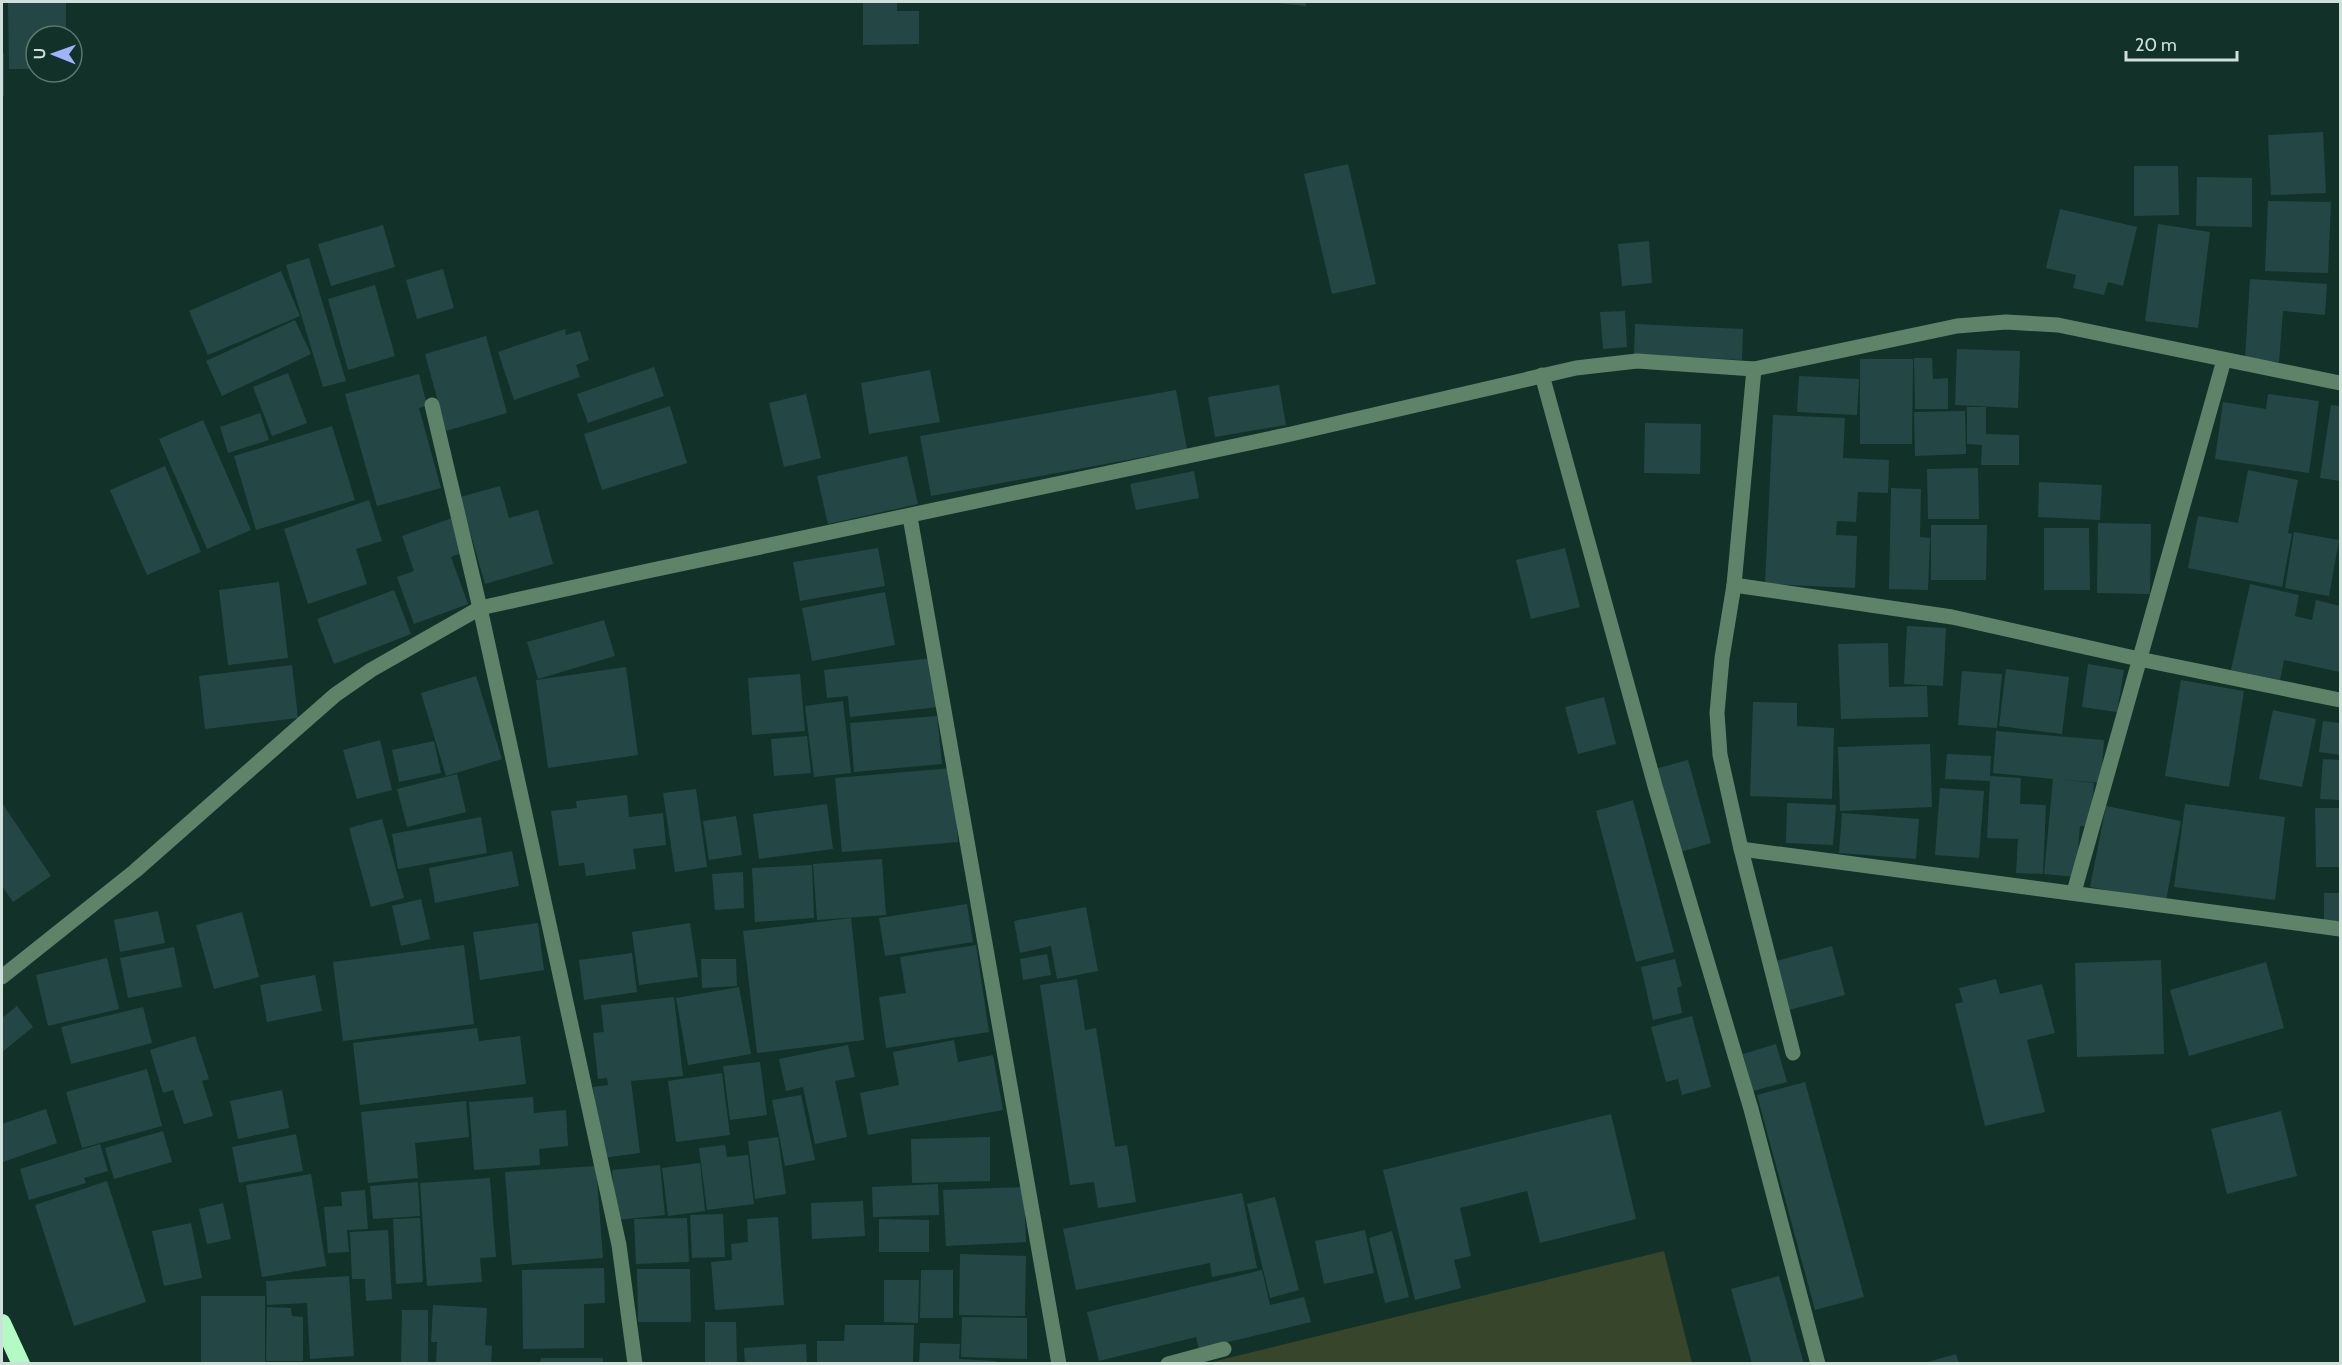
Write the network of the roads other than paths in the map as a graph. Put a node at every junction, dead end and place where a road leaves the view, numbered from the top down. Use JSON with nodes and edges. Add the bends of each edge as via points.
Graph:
{"nodes":[{"id":1,"x":2224,"y":360,"type":"junction"},
{"id":2,"x":1755,"y":369,"type":"junction"},
{"id":3,"x":1542,"y":375,"type":"junction"},
{"id":4,"x":2340,"y":383,"type":"edge"},
{"id":5,"x":432,"y":405,"type":"dead end"},
{"id":6,"x":910,"y":517,"type":"junction"},
{"id":7,"x":1734,"y":585,"type":"junction"},
{"id":8,"x":480,"y":609,"type":"junction"},
{"id":9,"x":2139,"y":659,"type":"junction"},
{"id":10,"x":2340,"y":700,"type":"edge"},
{"id":11,"x":1741,"y":849,"type":"junction"},
{"id":12,"x":2074,"y":892,"type":"junction"},
{"id":13,"x":2340,"y":929,"type":"edge"},
{"id":14,"x":2,"y":977,"type":"edge"},
{"id":15,"x":1793,"y":1053,"type":"dead end"},
{"id":16,"x":2,"y":1323,"type":"edge"},
{"id":17,"x":1224,"y":1349,"type":"dead end"},
{"id":18,"x":21,"y":1364,"type":"edge"},
{"id":19,"x":635,"y":1364,"type":"edge"},
{"id":20,"x":1059,"y":1364,"type":"edge"},
{"id":21,"x":1168,"y":1364,"type":"edge"},
{"id":22,"x":1818,"y":1364,"type":"edge"}],
"edges":[{"from":1,"to":2,"type":"street","via":[[2058,325],[2006,322],[1958,326]]},
{"from":1,"to":4,"type":"street"},
{"from":1,"to":9,"type":"street"},
{"from":2,"to":3,"type":"street","via":[[1637,361]]},
{"from":2,"to":7,"type":"street"},
{"from":3,"to":6,"type":"street"},
{"from":3,"to":22,"type":"street","via":[[1655,786],[1751,1109]]},
{"from":5,"to":8,"type":"street"},
{"from":6,"to":8,"type":"street"},
{"from":6,"to":20,"type":"street"},
{"from":7,"to":9,"type":"street","via":[[1952,617]]},
{"from":7,"to":11,"type":"street","via":[[1717,713],[1720,755]]},
{"from":8,"to":14,"type":"street","via":[[334,695],[135,871]]},
{"from":8,"to":19,"type":"street","via":[[619,1245]]},
{"from":9,"to":10,"type":"street"},
{"from":9,"to":12,"type":"street"},
{"from":11,"to":12,"type":"street"},
{"from":11,"to":15,"type":"street"},
{"from":12,"to":13,"type":"street"},
{"from":16,"to":18,"type":"highway"},
{"from":17,"to":21,"type":"street"}]}
